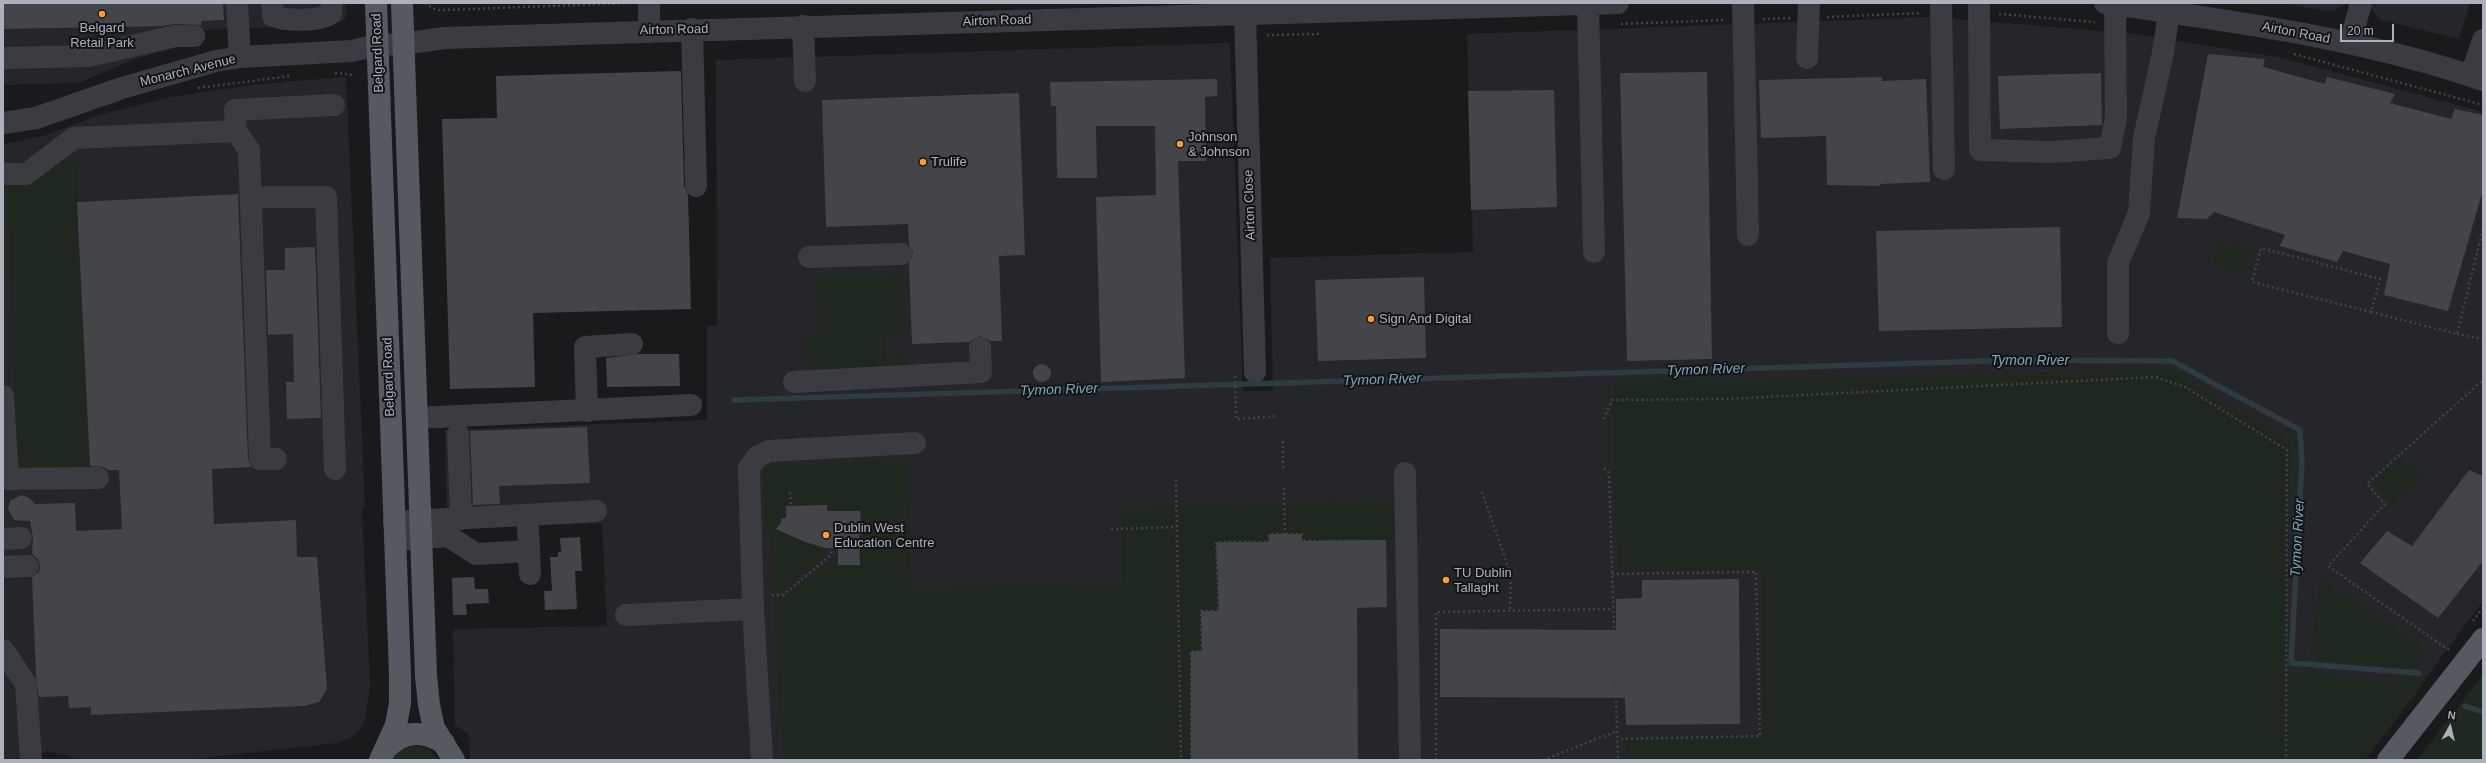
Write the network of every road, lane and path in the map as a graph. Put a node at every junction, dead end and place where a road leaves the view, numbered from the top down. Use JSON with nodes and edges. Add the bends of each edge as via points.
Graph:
{"nodes":[{"id":1,"x":237,"y":3,"type":"edge"},
{"id":2,"x":272,"y":3,"type":"edge"},
{"id":3,"x":332,"y":3,"type":"edge"},
{"id":4,"x":376,"y":3,"type":"edge"},
{"id":5,"x":402,"y":3,"type":"edge"},
{"id":6,"x":425,"y":3,"type":"edge"},
{"id":7,"x":625,"y":3,"type":"edge"},
{"id":8,"x":636,"y":3,"type":"edge"},
{"id":9,"x":649,"y":3,"type":"edge"},
{"id":10,"x":2361,"y":3,"type":"edge"},
{"id":11,"x":1588,"y":4,"type":"edge"},
{"id":12,"x":1420,"y":6,"type":"edge"},
{"id":13,"x":1378,"y":7,"type":"edge"},
{"id":14,"x":1941,"y":8,"type":"edge"},
{"id":15,"x":1979,"y":8,"type":"edge"},
{"id":16,"x":1808,"y":10,"type":"edge"},
{"id":17,"x":2112,"y":10,"type":"edge"},
{"id":18,"x":1028,"y":11,"type":"edge"},
{"id":19,"x":1743,"y":11,"type":"edge"},
{"id":20,"x":2169,"y":12,"type":"junction"},
{"id":21,"x":2229,"y":12,"type":"edge"},
{"id":22,"x":1619,"y":13,"type":"edge"},
{"id":23,"x":1245,"y":14,"type":"junction"},
{"id":24,"x":803,"y":26,"type":"junction"},
{"id":25,"x":692,"y":29,"type":"junction"},
{"id":26,"x":650,"y":30,"type":"junction"},
{"id":27,"x":1329,"y":33,"type":"dead end"},
{"id":28,"x":1267,"y":35,"type":"dead end"},
{"id":29,"x":194,"y":36,"type":"dead end"},
{"id":30,"x":2483,"y":40,"type":"edge"},
{"id":31,"x":403,"y":44,"type":"junction"},
{"id":32,"x":2350,"y":44,"type":"junction"},
{"id":33,"x":378,"y":45,"type":"junction"},
{"id":34,"x":2287,"y":52,"type":"dead end"},
{"id":35,"x":240,"y":57,"type":"junction"},
{"id":36,"x":3,"y":58,"type":"edge"},
{"id":37,"x":1807,"y":58,"type":"dead end"},
{"id":38,"x":328,"y":74,"type":"dead end"},
{"id":39,"x":353,"y":75,"type":"dead end"},
{"id":40,"x":294,"y":76,"type":"dead end"},
{"id":41,"x":2477,"y":78,"type":"edge"},
{"id":42,"x":805,"y":81,"type":"dead end"},
{"id":43,"x":196,"y":89,"type":"dead end"},
{"id":44,"x":334,"y":105,"type":"dead end"},
{"id":45,"x":2483,"y":105,"type":"edge"},
{"id":46,"x":3,"y":123,"type":"edge"},
{"id":47,"x":236,"y":131,"type":"junction"},
{"id":48,"x":1944,"y":169,"type":"dead end"},
{"id":49,"x":3,"y":174,"type":"edge"},
{"id":50,"x":696,"y":186,"type":"dead end"},
{"id":51,"x":251,"y":197,"type":"junction"},
{"id":52,"x":2483,"y":229,"type":"edge"},
{"id":53,"x":1748,"y":235,"type":"dead end"},
{"id":54,"x":1594,"y":252,"type":"dead end"},
{"id":55,"x":901,"y":254,"type":"dead end"},
{"id":56,"x":809,"y":257,"type":"dead end"},
{"id":57,"x":2371,"y":312,"type":"junction"},
{"id":58,"x":2118,"y":333,"type":"dead end"},
{"id":59,"x":2457,"y":334,"type":"junction"},
{"id":60,"x":2483,"y":339,"type":"edge"},
{"id":61,"x":632,"y":344,"type":"dead end"},
{"id":62,"x":980,"y":348,"type":"dead end"},
{"id":63,"x":1245,"y":374,"type":"joint"},
{"id":64,"x":2483,"y":380,"type":"edge"},
{"id":65,"x":794,"y":382,"type":"dead end"},
{"id":66,"x":3,"y":396,"type":"edge"},
{"id":67,"x":692,"y":405,"type":"dead end"},
{"id":68,"x":587,"y":411,"type":"junction"},
{"id":69,"x":1278,"y":416,"type":"dead end"},
{"id":70,"x":417,"y":418,"type":"junction"},
{"id":71,"x":1604,"y":419,"type":"dead end"},
{"id":72,"x":458,"y":434,"type":"dead end"},
{"id":73,"x":1283,"y":442,"type":"dead end"},
{"id":74,"x":915,"y":444,"type":"dead end"},
{"id":75,"x":276,"y":458,"type":"dead end"},
{"id":76,"x":1284,"y":468,"type":"dead end"},
{"id":77,"x":1604,"y":468,"type":"dead end"},
{"id":78,"x":335,"y":470,"type":"dead end"},
{"id":79,"x":1405,"y":473,"type":"dead end"},
{"id":80,"x":98,"y":478,"type":"dead end"},
{"id":81,"x":1176,"y":480,"type":"dead end"},
{"id":82,"x":1284,"y":488,"type":"dead end"},
{"id":83,"x":790,"y":492,"type":"dead end"},
{"id":84,"x":1482,"y":492,"type":"dead end"},
{"id":85,"x":791,"y":506,"type":"dead end"},
{"id":86,"x":596,"y":511,"type":"dead end"},
{"id":87,"x":461,"y":519,"type":"junction"},
{"id":88,"x":528,"y":527,"type":"dead end"},
{"id":89,"x":1176,"y":527,"type":"junction"},
{"id":90,"x":421,"y":529,"type":"junction"},
{"id":91,"x":1111,"y":529,"type":"dead end"},
{"id":92,"x":395,"y":531,"type":"junction"},
{"id":93,"x":1285,"y":534,"type":"junction"},
{"id":94,"x":832,"y":548,"type":"dead end"},
{"id":95,"x":1386,"y":548,"type":"dead end"},
{"id":96,"x":530,"y":551,"type":"junction"},
{"id":97,"x":28,"y":566,"type":"dead end"},
{"id":98,"x":3,"y":567,"type":"edge"},
{"id":99,"x":530,"y":574,"type":"dead end"},
{"id":100,"x":1612,"y":574,"type":"junction"},
{"id":101,"x":770,"y":595,"type":"dead end"},
{"id":102,"x":1613,"y":608,"type":"junction"},
{"id":103,"x":753,"y":609,"type":"junction"},
{"id":104,"x":1510,"y":610,"type":"junction"},
{"id":105,"x":626,"y":615,"type":"dead end"},
{"id":106,"x":2483,"y":639,"type":"edge"},
{"id":107,"x":3,"y":650,"type":"edge"},
{"id":108,"x":2451,"y":652,"type":"dead end"},
{"id":109,"x":1617,"y":731,"type":"junction"},
{"id":110,"x":1618,"y":739,"type":"junction"},
{"id":111,"x":449,"y":752,"type":"edge"},
{"id":112,"x":383,"y":754,"type":"edge"},
{"id":113,"x":31,"y":760,"type":"edge"},
{"id":114,"x":762,"y":760,"type":"edge"},
{"id":115,"x":1181,"y":760,"type":"edge"},
{"id":116,"x":1192,"y":760,"type":"edge"},
{"id":117,"x":1410,"y":760,"type":"edge"},
{"id":118,"x":1436,"y":760,"type":"edge"},
{"id":119,"x":1543,"y":760,"type":"edge"},
{"id":120,"x":1618,"y":760,"type":"edge"},
{"id":121,"x":2286,"y":760,"type":"edge"},
{"id":122,"x":2388,"y":760,"type":"edge"}],
"edges":[{"from":1,"to":35,"type":"street"},
{"from":2,"to":3,"type":"street","via":[[274,16],[286,19],[327,17],[331,13]]},
{"from":4,"to":33,"type":"main road","name":"Belgard Road"},
{"from":5,"to":31,"type":"main road","name":"Belgard Road"},
{"from":6,"to":7,"type":"path","via":[[436,10]]},
{"from":7,"to":8,"type":"path"},
{"from":9,"to":26,"type":"street"},
{"from":10,"to":32,"type":"street"},
{"from":11,"to":12,"type":"street","name":"Airton Road"},
{"from":11,"to":22,"type":"street","name":"Airton Road"},
{"from":11,"to":54,"type":"street"},
{"from":12,"to":13,"type":"street","name":"Airton Road"},
{"from":13,"to":23,"type":"street","name":"Airton Road"},
{"from":14,"to":16,"type":"path"},
{"from":14,"to":48,"type":"street"},
{"from":15,"to":17,"type":"path"},
{"from":15,"to":17,"type":"street","via":[[1980,150],[2050,152],[2110,148],[2116,118]]},
{"from":16,"to":19,"type":"path"},
{"from":16,"to":37,"type":"street"},
{"from":17,"to":20,"type":"street","name":"Airton Road"},
{"from":18,"to":23,"type":"street","name":"Airton Road"},
{"from":18,"to":24,"type":"street","name":"Airton Road"},
{"from":19,"to":22,"type":"path"},
{"from":19,"to":53,"type":"street"},
{"from":20,"to":21,"type":"street","name":"Airton Road"},
{"from":20,"to":58,"type":"street","via":[[2163,53],[2144,138],[2139,213],[2118,263]]},
{"from":21,"to":32,"type":"street","name":"Airton Road"},
{"from":23,"to":63,"type":"street","name":"Airton Close"},
{"from":24,"to":25,"type":"street","name":"Airton Road"},
{"from":24,"to":42,"type":"street"},
{"from":25,"to":26,"type":"street","name":"Airton Road"},
{"from":25,"to":50,"type":"street"},
{"from":26,"to":31,"type":"street","name":"Airton Road","via":[[444,38]]},
{"from":27,"to":28,"type":"path"},
{"from":29,"to":36,"type":"street","via":[[175,36],[89,56]]},
{"from":30,"to":41,"type":"street"},
{"from":31,"to":33,"type":"street","name":"Airton Road"},
{"from":31,"to":70,"type":"main road","name":"Belgard Road"},
{"from":32,"to":41,"type":"street","name":"Airton Road"},
{"from":33,"to":35,"type":"street","name":"Monarch Avenue","via":[[352,51]]},
{"from":33,"to":92,"type":"main road","name":"Belgard Road"},
{"from":34,"to":45,"type":"path"},
{"from":35,"to":46,"type":"street","name":"Monarch Avenue","via":[[169,73],[36,118]]},
{"from":38,"to":39,"type":"path"},
{"from":40,"to":43,"type":"path","via":[[256,79]]},
{"from":44,"to":47,"type":"street","via":[[235,110]]},
{"from":47,"to":49,"type":"street","via":[[74,138],[26,174]]},
{"from":47,"to":51,"type":"street","via":[[249,150]]},
{"from":51,"to":75,"type":"street","via":[[260,459]]},
{"from":51,"to":78,"type":"street","via":[[326,197]]},
{"from":52,"to":59,"type":"path"},
{"from":55,"to":56,"type":"street"},
{"from":57,"to":57,"type":"path","via":[[2380,279],[2262,248],[2252,282]]},
{"from":57,"to":59,"type":"path"},
{"from":59,"to":60,"type":"path"},
{"from":61,"to":68,"type":"street","via":[[585,347]]},
{"from":62,"to":65,"type":"street","via":[[981,372]]},
{"from":63,"to":69,"type":"path","via":[[1235,396],[1236,419]]},
{"from":64,"to":108,"type":"path","via":[[2367,484],[2384,504],[2328,566]]},
{"from":66,"to":80,"type":"street","via":[[8,479]]},
{"from":67,"to":68,"type":"street"},
{"from":68,"to":70,"type":"street"},
{"from":70,"to":90,"type":"main road","name":"Belgard Road"},
{"from":71,"to":121,"type":"path","via":[[1612,400],[1725,399],[2156,377],[2185,387],[2287,450]]},
{"from":72,"to":87,"type":"street"},
{"from":73,"to":76,"type":"path"},
{"from":74,"to":103,"type":"street","via":[[769,451],[757,457],[749,468],[748,477]]},
{"from":77,"to":100,"type":"path","via":[[1609,473]]},
{"from":79,"to":117,"type":"street"},
{"from":81,"to":89,"type":"path"},
{"from":82,"to":93,"type":"path"},
{"from":83,"to":85,"type":"path"},
{"from":84,"to":104,"type":"path","via":[[1511,575]]},
{"from":86,"to":87,"type":"street"},
{"from":87,"to":90,"type":"street"},
{"from":88,"to":96,"type":"street"},
{"from":89,"to":91,"type":"path"},
{"from":89,"to":115,"type":"path"},
{"from":90,"to":92,"type":"street"},
{"from":90,"to":96,"type":"street","via":[[448,536],[476,554]]},
{"from":90,"to":111,"type":"main road","name":"Belgard Road","via":[[429,705],[434,728]]},
{"from":92,"to":112,"type":"main road","name":"Belgard Road","via":[[400,704],[396,725]]},
{"from":93,"to":95,"type":"path","via":[[1302,534],[1302,541],[1386,540]]},
{"from":93,"to":116,"type":"path","via":[[1269,534],[1269,542],[1216,542],[1219,611],[1201,611],[1202,651],[1191,651]]},
{"from":94,"to":101,"type":"path","via":[[830,555],[783,594]]},
{"from":96,"to":99,"type":"street"},
{"from":97,"to":98,"type":"street"},
{"from":100,"to":102,"type":"path"},
{"from":100,"to":110,"type":"path","via":[[1756,572],[1760,736]]},
{"from":102,"to":104,"type":"path"},
{"from":102,"to":109,"type":"path"},
{"from":103,"to":105,"type":"street"},
{"from":103,"to":114,"type":"street"},
{"from":104,"to":118,"type":"path","via":[[1436,612]]},
{"from":106,"to":122,"type":"main road"},
{"from":107,"to":113,"type":"street","via":[[26,684]]},
{"from":109,"to":110,"type":"path"},
{"from":109,"to":119,"type":"path"},
{"from":110,"to":120,"type":"path"},
{"from":111,"to":112,"type":"main road","name":"Belgard Road","via":[[427,734],[416,733],[394,741]]}]}
